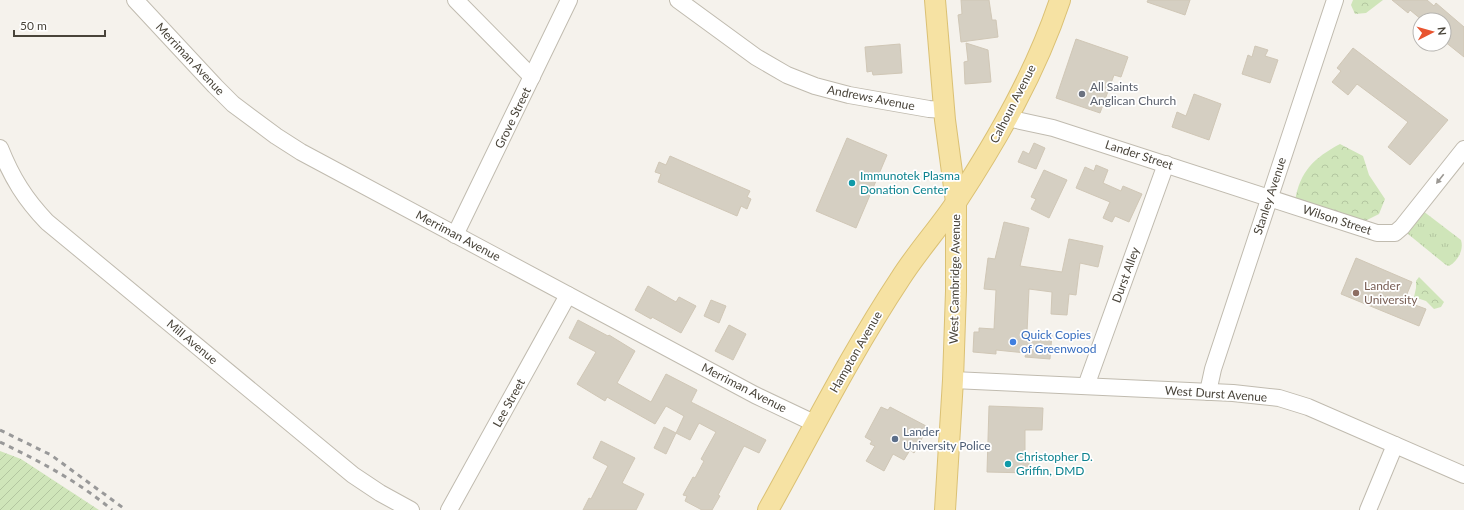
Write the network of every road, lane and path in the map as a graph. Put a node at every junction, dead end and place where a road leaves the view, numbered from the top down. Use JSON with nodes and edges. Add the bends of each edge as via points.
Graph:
{"nodes":[{"id":1,"x":135,"y":0,"type":"edge"},
{"id":2,"x":456,"y":0,"type":"edge"},
{"id":3,"x":569,"y":0,"type":"edge"},
{"id":4,"x":678,"y":0,"type":"edge"},
{"id":5,"x":935,"y":0,"type":"edge"},
{"id":6,"x":1060,"y":0,"type":"edge"},
{"id":7,"x":1335,"y":0,"type":"edge"},
{"id":8,"x":532,"y":77,"type":"junction"},
{"id":9,"x":944,"y":110,"type":"junction"},
{"id":10,"x":1007,"y":118,"type":"junction"},
{"id":11,"x":0,"y":148,"type":"edge"},
{"id":12,"x":1464,"y":149,"type":"edge"},
{"id":13,"x":1166,"y":164,"type":"junction"},
{"id":14,"x":1269,"y":198,"type":"junction"},
{"id":15,"x":956,"y":202,"type":"junction"},
{"id":16,"x":455,"y":235,"type":"junction"},
{"id":17,"x":568,"y":295,"type":"junction"},
{"id":18,"x":953,"y":380,"type":"junction"},
{"id":19,"x":1086,"y":386,"type":"junction"},
{"id":20,"x":1208,"y":392,"type":"junction"},
{"id":21,"x":816,"y":424,"type":"junction"},
{"id":22,"x":1395,"y":445,"type":"junction"},
{"id":23,"x":1464,"y":475,"type":"edge"},
{"id":24,"x":411,"y":510,"type":"edge"},
{"id":25,"x":449,"y":510,"type":"edge"},
{"id":26,"x":768,"y":510,"type":"edge"},
{"id":27,"x":945,"y":510,"type":"edge"},
{"id":28,"x":1368,"y":510,"type":"edge"}],
"edges":[{"from":1,"to":16,"type":"street","name":"Merriman Avenue","via":[[232,104],[252,119],[301,152]]},
{"from":2,"to":8,"type":"street"},
{"from":3,"to":8,"type":"street","name":"Grove Street"},
{"from":4,"to":9,"type":"street","name":"Andrews Avenue","via":[[756,57],[787,75],[849,96]]},
{"from":5,"to":9,"type":"main road","name":"West Cambridge Avenue"},
{"from":6,"to":10,"type":"main road","name":"Calhoun Avenue","via":[[1033,66]]},
{"from":7,"to":14,"type":"street","name":"Stanley Avenue"},
{"from":8,"to":16,"type":"street","name":"Grove Street"},
{"from":9,"to":15,"type":"main road","name":"West Cambridge Avenue"},
{"from":10,"to":13,"type":"street","name":"Lander Street","via":[[1053,128]]},
{"from":10,"to":15,"type":"main road","name":"Calhoun Avenue"},
{"from":11,"to":24,"type":"street","name":"Mill Avenue","via":[[20,190],[47,222],[353,475]]},
{"from":12,"to":14,"type":"street","name":"Wilson Street","one_way":true,"via":[[1395,233],[1377,233]]},
{"from":13,"to":14,"type":"street","name":"Lander Street"},
{"from":13,"to":19,"type":"street","name":"Durst Alley"},
{"from":14,"to":20,"type":"street","name":"Stanley Avenue","via":[[1213,369]]},
{"from":15,"to":18,"type":"main road","name":"West Cambridge Avenue"},
{"from":15,"to":21,"type":"main road","name":"Hampton Avenue","via":[[900,278],[866,333]]},
{"from":16,"to":17,"type":"street","name":"Merriman Avenue"},
{"from":17,"to":21,"type":"street","name":"Merriman Avenue","via":[[755,395]]},
{"from":17,"to":25,"type":"street","name":"Lee Street"},
{"from":18,"to":19,"type":"street","name":"West Durst Avenue"},
{"from":18,"to":27,"type":"main road","name":"West Cambridge Avenue"},
{"from":19,"to":20,"type":"street","name":"West Durst Avenue"},
{"from":20,"to":22,"type":"street","name":"West Durst Avenue","via":[[1290,400]]},
{"from":21,"to":26,"type":"main road","name":"Hampton Avenue"},
{"from":22,"to":23,"type":"street","name":"West Durst Avenue"},
{"from":22,"to":28,"type":"street"}]}
